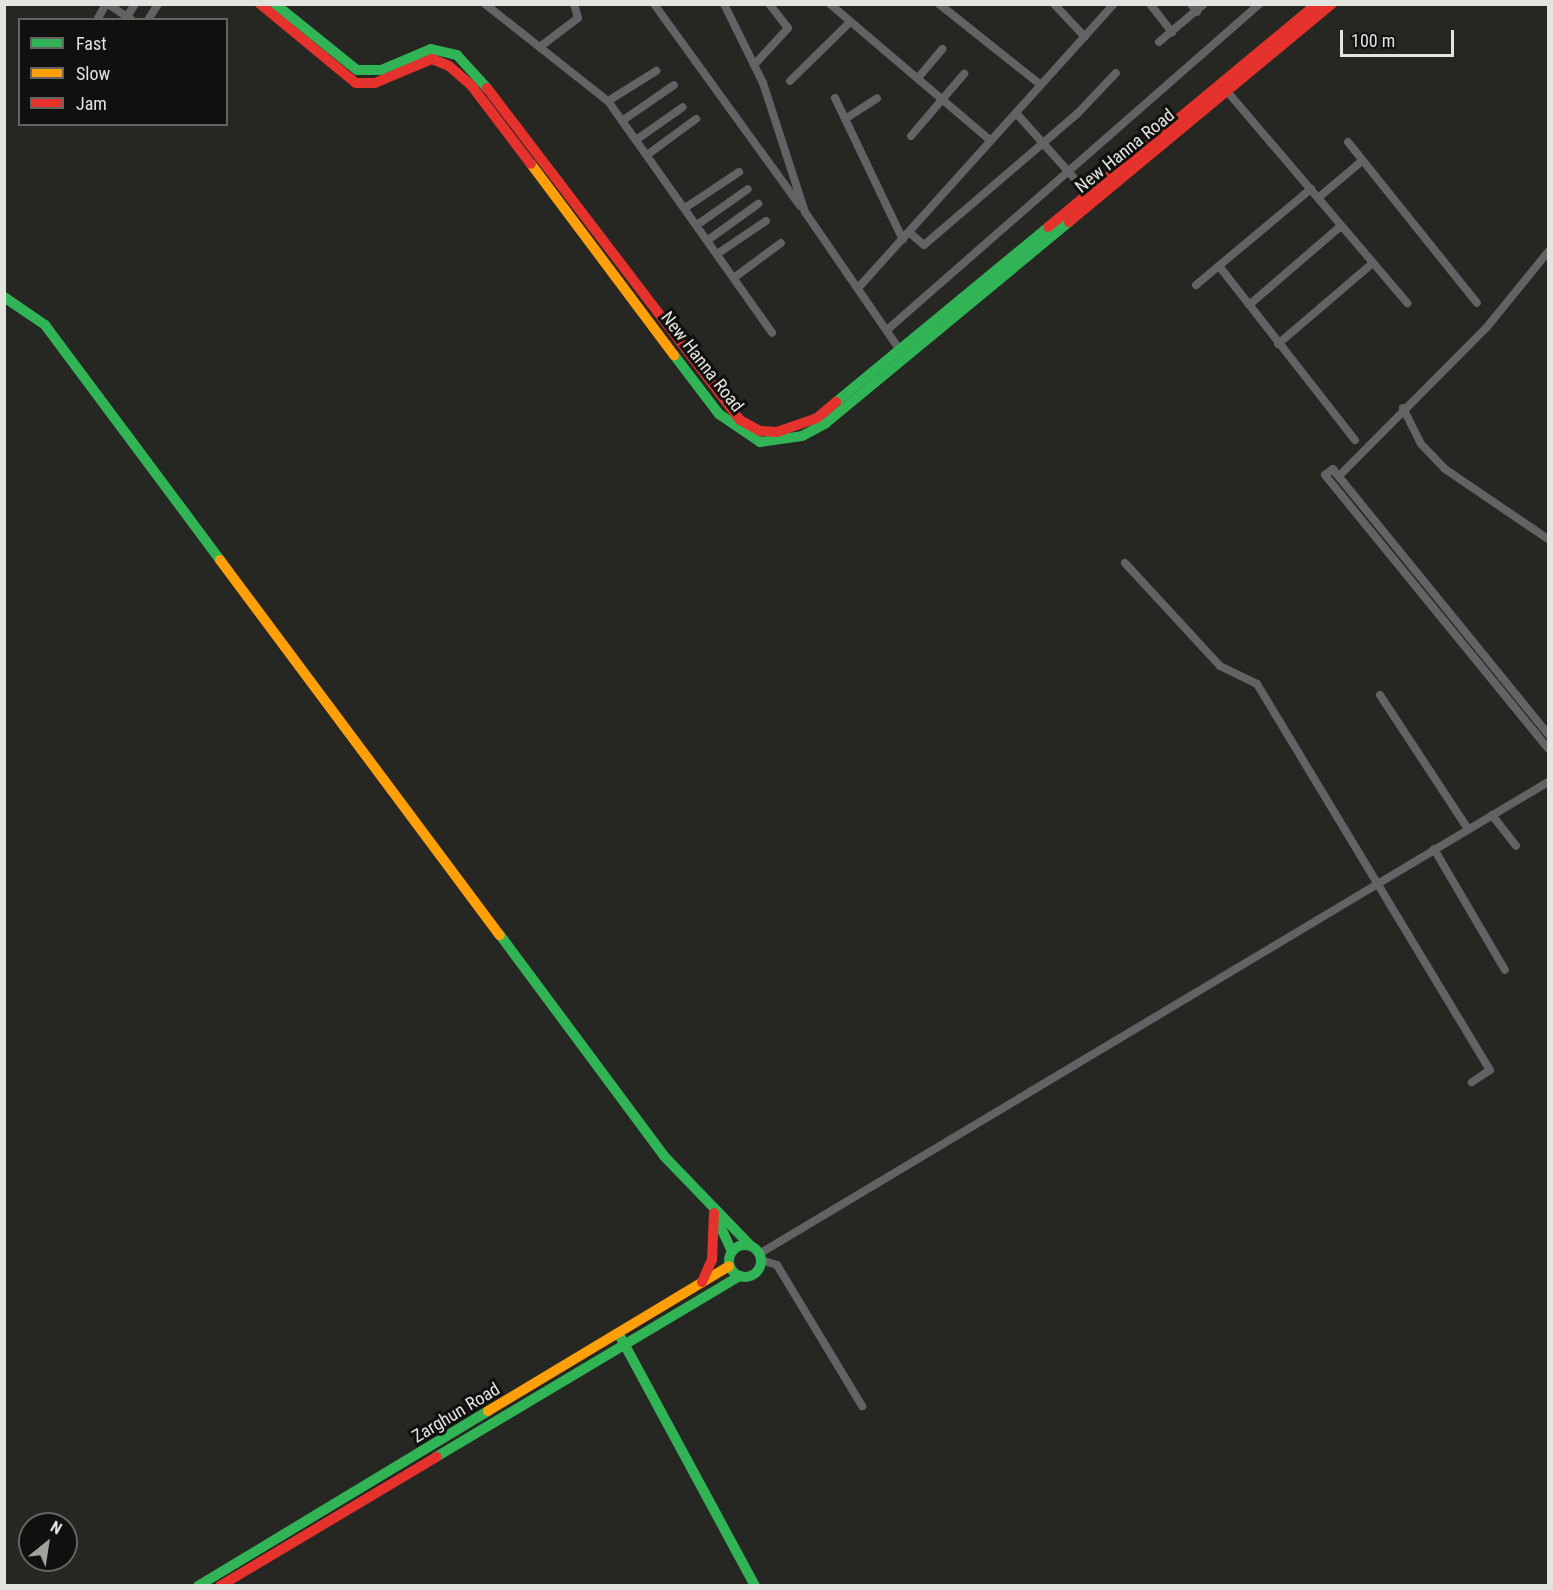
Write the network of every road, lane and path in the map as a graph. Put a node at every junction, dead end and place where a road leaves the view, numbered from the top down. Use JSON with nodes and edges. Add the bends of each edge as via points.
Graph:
{"nodes":[{"id":1,"x":107,"y":4,"type":"edge"},
{"id":2,"x":135,"y":4,"type":"edge"},
{"id":3,"x":158,"y":4,"type":"edge"},
{"id":4,"x":260,"y":4,"type":"edge"},
{"id":5,"x":275,"y":4,"type":"edge"},
{"id":6,"x":485,"y":4,"type":"edge"},
{"id":7,"x":574,"y":4,"type":"edge"},
{"id":8,"x":654,"y":4,"type":"edge"},
{"id":9,"x":724,"y":4,"type":"edge"},
{"id":10,"x":769,"y":4,"type":"edge"},
{"id":11,"x":830,"y":4,"type":"edge"},
{"id":12,"x":939,"y":4,"type":"edge"},
{"id":13,"x":1054,"y":4,"type":"edge"},
{"id":14,"x":1114,"y":4,"type":"edge"},
{"id":15,"x":1150,"y":4,"type":"edge"},
{"id":16,"x":1191,"y":4,"type":"edge"},
{"id":17,"x":1204,"y":4,"type":"edge"},
{"id":18,"x":1260,"y":4,"type":"edge"},
{"id":19,"x":1317,"y":4,"type":"edge"},
{"id":20,"x":1332,"y":4,"type":"edge"},
{"id":21,"x":1197,"y":12,"type":"junction"},
{"id":22,"x":98,"y":18,"type":"edge"},
{"id":23,"x":128,"y":18,"type":"edge"},
{"id":24,"x":149,"y":18,"type":"edge"},
{"id":25,"x":850,"y":22,"type":"junction"},
{"id":26,"x":1172,"y":32,"type":"junction"},
{"id":27,"x":1085,"y":37,"type":"junction"},
{"id":28,"x":1159,"y":42,"type":"dead end"},
{"id":29,"x":541,"y":46,"type":"junction"},
{"id":30,"x":942,"y":49,"type":"dead end"},
{"id":31,"x":754,"y":65,"type":"junction"},
{"id":32,"x":656,"y":71,"type":"dead end"},
{"id":33,"x":1116,"y":73,"type":"dead end"},
{"id":34,"x":964,"y":74,"type":"dead end"},
{"id":35,"x":918,"y":78,"type":"junction"},
{"id":36,"x":790,"y":81,"type":"dead end"},
{"id":37,"x":675,"y":85,"type":"dead end"},
{"id":38,"x":1041,"y":85,"type":"junction"},
{"id":39,"x":1226,"y":90,"type":"junction"},
{"id":40,"x":835,"y":98,"type":"dead end"},
{"id":41,"x":877,"y":98,"type":"dead end"},
{"id":42,"x":943,"y":98,"type":"junction"},
{"id":43,"x":608,"y":101,"type":"junction"},
{"id":44,"x":683,"y":107,"type":"dead end"},
{"id":45,"x":1016,"y":113,"type":"junction"},
{"id":46,"x":696,"y":119,"type":"dead end"},
{"id":47,"x":845,"y":119,"type":"junction"},
{"id":48,"x":622,"y":121,"type":"junction"},
{"id":49,"x":911,"y":136,"type":"dead end"},
{"id":50,"x":636,"y":140,"type":"junction"},
{"id":51,"x":991,"y":141,"type":"junction"},
{"id":52,"x":1348,"y":142,"type":"dead end"},
{"id":53,"x":1044,"y":143,"type":"junction"},
{"id":54,"x":647,"y":155,"type":"junction"},
{"id":55,"x":1362,"y":161,"type":"junction"},
{"id":56,"x":1070,"y":171,"type":"junction"},
{"id":57,"x":739,"y":172,"type":"dead end"},
{"id":58,"x":748,"y":189,"type":"dead end"},
{"id":59,"x":1311,"y":189,"type":"junction"},
{"id":60,"x":1089,"y":195,"type":"junction"},
{"id":61,"x":1318,"y":198,"type":"junction"},
{"id":62,"x":758,"y":204,"type":"dead end"},
{"id":63,"x":685,"y":208,"type":"junction"},
{"id":64,"x":805,"y":212,"type":"junction"},
{"id":65,"x":766,"y":221,"type":"dead end"},
{"id":66,"x":697,"y":225,"type":"junction"},
{"id":67,"x":1341,"y":226,"type":"junction"},
{"id":68,"x":910,"y":233,"type":"junction"},
{"id":69,"x":708,"y":240,"type":"junction"},
{"id":70,"x":903,"y":240,"type":"junction"},
{"id":71,"x":781,"y":243,"type":"dead end"},
{"id":72,"x":1548,"y":252,"type":"edge"},
{"id":73,"x":717,"y":254,"type":"junction"},
{"id":74,"x":1373,"y":263,"type":"junction"},
{"id":75,"x":1219,"y":266,"type":"junction"},
{"id":76,"x":735,"y":277,"type":"junction"},
{"id":77,"x":1196,"y":285,"type":"dead end"},
{"id":78,"x":859,"y":287,"type":"junction"},
{"id":79,"x":4,"y":297,"type":"edge"},
{"id":80,"x":1407,"y":303,"type":"dead end"},
{"id":81,"x":1477,"y":303,"type":"dead end"},
{"id":82,"x":1248,"y":305,"type":"junction"},
{"id":83,"x":887,"y":330,"type":"junction"},
{"id":84,"x":772,"y":333,"type":"dead end"},
{"id":85,"x":1278,"y":344,"type":"junction"},
{"id":86,"x":901,"y":353,"type":"junction"},
{"id":87,"x":1403,"y":408,"type":"junction"},
{"id":88,"x":1355,"y":440,"type":"dead end"},
{"id":89,"x":1339,"y":476,"type":"junction"},
{"id":90,"x":1548,"y":538,"type":"edge"},
{"id":91,"x":1125,"y":563,"type":"dead end"},
{"id":92,"x":1380,"y":695,"type":"dead end"},
{"id":93,"x":1548,"y":734,"type":"edge"},
{"id":94,"x":1548,"y":748,"type":"edge"},
{"id":95,"x":1548,"y":782,"type":"edge"},
{"id":96,"x":1492,"y":815,"type":"junction"},
{"id":97,"x":1468,"y":829,"type":"junction"},
{"id":98,"x":1516,"y":846,"type":"dead end"},
{"id":99,"x":1434,"y":849,"type":"junction"},
{"id":100,"x":1378,"y":882,"type":"junction"},
{"id":101,"x":1505,"y":970,"type":"dead end"},
{"id":102,"x":1472,"y":1082,"type":"dead end"},
{"id":103,"x":712,"y":1210,"type":"junction"},
{"id":104,"x":732,"y":1251,"type":"junction"},
{"id":105,"x":757,"y":1253,"type":"junction"},
{"id":106,"x":729,"y":1266,"type":"junction"},
{"id":107,"x":740,"y":1276,"type":"junction"},
{"id":108,"x":702,"y":1282,"type":"junction"},
{"id":109,"x":622,"y":1339,"type":"junction"},
{"id":110,"x":862,"y":1406,"type":"dead end"},
{"id":111,"x":198,"y":1586,"type":"edge"},
{"id":112,"x":220,"y":1586,"type":"edge"},
{"id":113,"x":755,"y":1586,"type":"edge"}],
"edges":[{"from":1,"to":22,"type":"street"},
{"from":1,"to":23,"type":"street"},
{"from":2,"to":23,"type":"street"},
{"from":3,"to":24,"type":"street"},
{"from":4,"to":86,"type":"street","name":"New Hanna Road","via":[[356,83],[375,83],[432,59],[449,66],[471,85],[719,414],[738,432],[760,442],[802,436]]},
{"from":5,"to":86,"type":"street","name":"New Hanna Road","via":[[357,70],[381,70],[431,49],[457,56],[470,66],[740,420],[760,431],[777,432],[817,418]]},
{"from":6,"to":29,"type":"street"},
{"from":7,"to":29,"type":"street","via":[[578,18]]},
{"from":8,"to":64,"type":"street"},
{"from":9,"to":31,"type":"street"},
{"from":10,"to":31,"type":"street","via":[[788,28]]},
{"from":11,"to":25,"type":"street"},
{"from":12,"to":38,"type":"street"},
{"from":13,"to":27,"type":"street"},
{"from":14,"to":27,"type":"street"},
{"from":15,"to":26,"type":"street"},
{"from":16,"to":21,"type":"street"},
{"from":17,"to":21,"type":"street"},
{"from":18,"to":56,"type":"street"},
{"from":19,"to":60,"type":"street","name":"New Hanna Road"},
{"from":20,"to":39,"type":"street","name":"New Hanna Road"},
{"from":21,"to":26,"type":"street"},
{"from":25,"to":35,"type":"street"},
{"from":25,"to":36,"type":"street"},
{"from":26,"to":28,"type":"street"},
{"from":27,"to":38,"type":"street"},
{"from":29,"to":43,"type":"street"},
{"from":30,"to":35,"type":"street"},
{"from":31,"to":64,"type":"street"},
{"from":32,"to":43,"type":"street"},
{"from":33,"to":53,"type":"street"},
{"from":34,"to":42,"type":"street"},
{"from":35,"to":42,"type":"street"},
{"from":37,"to":48,"type":"street"},
{"from":38,"to":45,"type":"street"},
{"from":39,"to":59,"type":"street"},
{"from":39,"to":60,"type":"street","name":"New Hanna Road"},
{"from":40,"to":47,"type":"street"},
{"from":41,"to":47,"type":"street"},
{"from":42,"to":49,"type":"street"},
{"from":42,"to":51,"type":"street"},
{"from":43,"to":48,"type":"street"},
{"from":44,"to":50,"type":"street"},
{"from":45,"to":51,"type":"street"},
{"from":45,"to":53,"type":"street"},
{"from":46,"to":54,"type":"street"},
{"from":47,"to":70,"type":"street"},
{"from":48,"to":50,"type":"street"},
{"from":50,"to":54,"type":"street"},
{"from":51,"to":68,"type":"street"},
{"from":52,"to":55,"type":"street"},
{"from":53,"to":56,"type":"street"},
{"from":53,"to":68,"type":"street","via":[[922,246]]},
{"from":54,"to":63,"type":"street"},
{"from":55,"to":61,"type":"street"},
{"from":55,"to":81,"type":"street"},
{"from":56,"to":60,"type":"street"},
{"from":56,"to":83,"type":"street"},
{"from":57,"to":63,"type":"street"},
{"from":58,"to":66,"type":"street"},
{"from":59,"to":61,"type":"street"},
{"from":59,"to":75,"type":"street"},
{"from":60,"to":86,"type":"street","name":"New Hanna Road"},
{"from":61,"to":67,"type":"street"},
{"from":62,"to":69,"type":"street"},
{"from":63,"to":66,"type":"street"},
{"from":64,"to":78,"type":"street"},
{"from":65,"to":73,"type":"street"},
{"from":66,"to":69,"type":"street"},
{"from":67,"to":74,"type":"street"},
{"from":67,"to":82,"type":"street"},
{"from":68,"to":70,"type":"street"},
{"from":69,"to":73,"type":"street"},
{"from":70,"to":78,"type":"street"},
{"from":71,"to":76,"type":"street"},
{"from":72,"to":87,"type":"street","via":[[1487,327]]},
{"from":73,"to":76,"type":"street"},
{"from":74,"to":80,"type":"street"},
{"from":74,"to":85,"type":"street"},
{"from":75,"to":77,"type":"street"},
{"from":75,"to":82,"type":"street"},
{"from":76,"to":84,"type":"street"},
{"from":78,"to":83,"type":"street"},
{"from":79,"to":103,"type":"street","via":[[45,325],[664,1156]]},
{"from":82,"to":85,"type":"street"},
{"from":83,"to":86,"type":"street"},
{"from":85,"to":88,"type":"street"},
{"from":87,"to":89,"type":"street"},
{"from":87,"to":90,"type":"street","via":[[1421,444],[1445,469],[1478,496]]},
{"from":89,"to":93,"type":"street"},
{"from":89,"to":94,"type":"street","via":[[1333,469],[1325,476]]},
{"from":91,"to":100,"type":"street","via":[[1220,666],[1257,684]]},
{"from":92,"to":97,"type":"street"},
{"from":95,"to":96,"type":"street"},
{"from":96,"to":97,"type":"street"},
{"from":96,"to":98,"type":"street"},
{"from":97,"to":99,"type":"street"},
{"from":99,"to":100,"type":"street"},
{"from":99,"to":101,"type":"street"},
{"from":100,"to":102,"type":"street","via":[[1490,1070]]},
{"from":100,"to":105,"type":"street"},
{"from":103,"to":104,"type":"street"},
{"from":103,"to":105,"type":"street"},
{"from":103,"to":108,"type":"street","via":[[712,1260]]},
{"from":104,"to":105,"type":"street"},
{"from":104,"to":106,"type":"street"},
{"from":105,"to":107,"type":"street","via":[[755,1273]]},
{"from":105,"to":110,"type":"street","via":[[777,1265]]},
{"from":106,"to":107,"type":"street"},
{"from":106,"to":108,"type":"street","name":"Zarghun Road"},
{"from":107,"to":109,"type":"street"},
{"from":108,"to":109,"type":"street","name":"Zarghun Road"},
{"from":109,"to":111,"type":"street","name":"Zarghun Road"},
{"from":109,"to":112,"type":"street"},
{"from":109,"to":113,"type":"street"}]}
